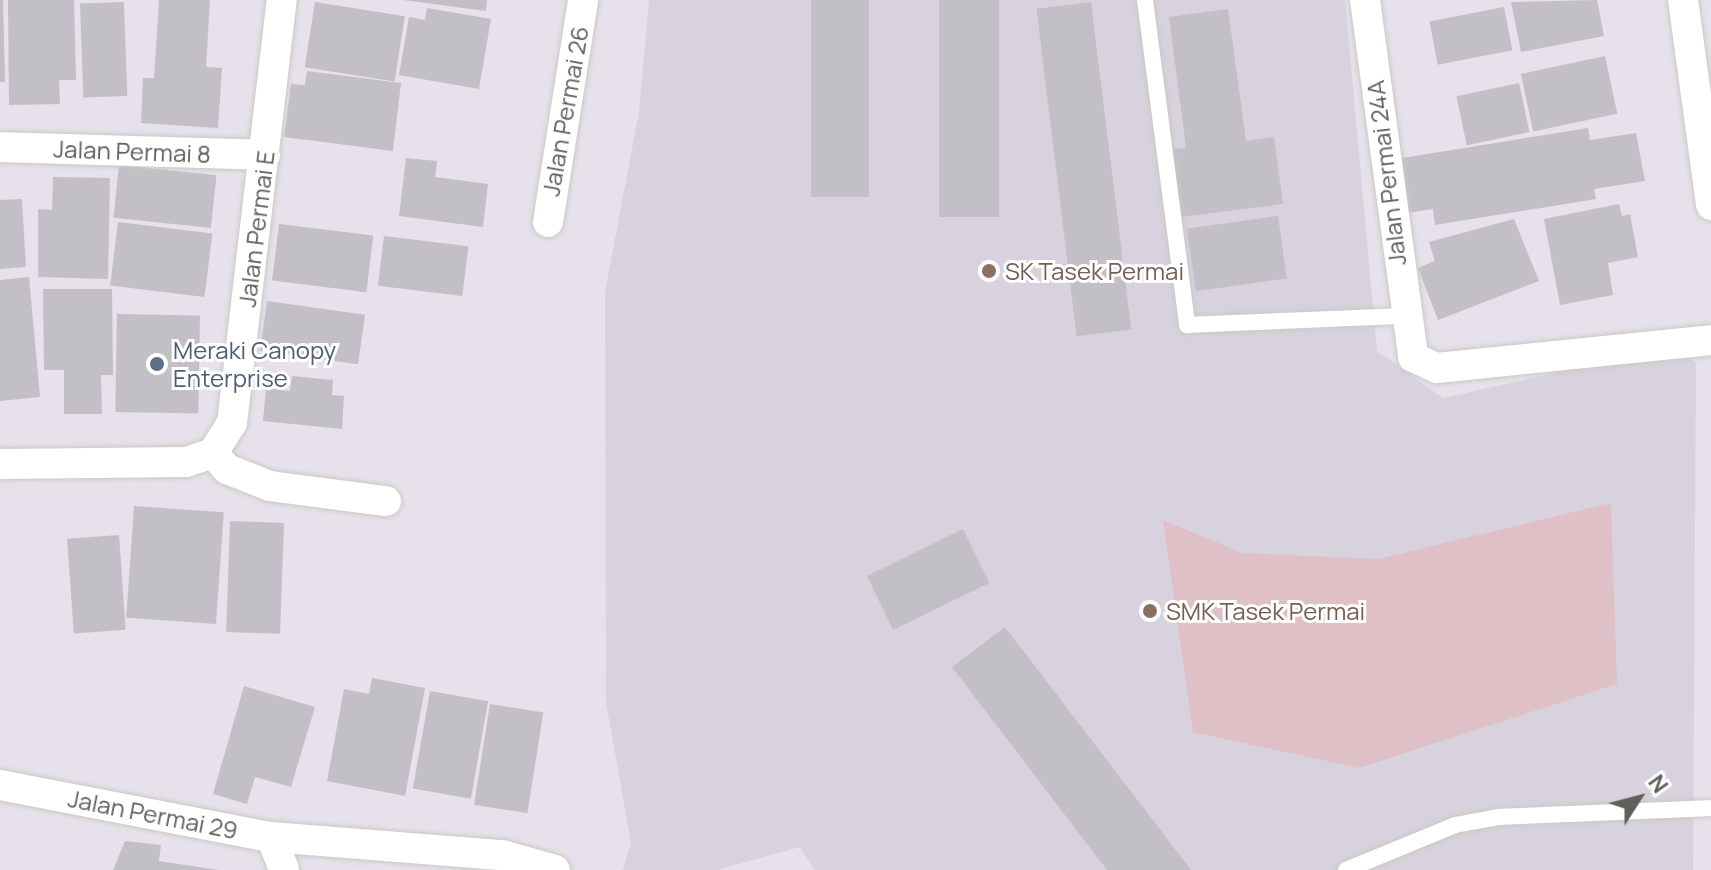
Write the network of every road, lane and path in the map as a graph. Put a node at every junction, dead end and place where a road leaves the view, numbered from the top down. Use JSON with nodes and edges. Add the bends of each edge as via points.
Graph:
{"nodes":[{"id":1,"x":282,"y":0,"type":"edge"},
{"id":2,"x":583,"y":0,"type":"edge"},
{"id":3,"x":1145,"y":0,"type":"edge"},
{"id":4,"x":1365,"y":0,"type":"edge"},
{"id":5,"x":1683,"y":0,"type":"edge"},
{"id":6,"x":0,"y":147,"type":"edge"},
{"id":7,"x":265,"y":155,"type":"junction"},
{"id":8,"x":1711,"y":205,"type":"edge"},
{"id":9,"x":548,"y":222,"type":"dead end"},
{"id":10,"x":1405,"y":331,"type":"junction"},
{"id":11,"x":1711,"y":340,"type":"edge"},
{"id":12,"x":213,"y":453,"type":"junction"},
{"id":13,"x":0,"y":464,"type":"edge"},
{"id":14,"x":386,"y":501,"type":"dead end"},
{"id":15,"x":0,"y":785,"type":"edge"},
{"id":16,"x":1711,"y":808,"type":"edge"},
{"id":17,"x":271,"y":837,"type":"junction"},
{"id":18,"x":284,"y":870,"type":"edge"},
{"id":19,"x":555,"y":870,"type":"edge"},
{"id":20,"x":1346,"y":870,"type":"edge"}],
"edges":[{"from":1,"to":7,"type":"street","name":"Jalan Permai E"},
{"from":2,"to":9,"type":"street","name":"Jalan Permai 26"},
{"from":3,"to":10,"type":"lane","via":[[1187,325]]},
{"from":4,"to":10,"type":"street","name":"Jalan Permai 24A"},
{"from":5,"to":8,"type":"street"},
{"from":6,"to":7,"type":"street","name":"Jalan Permai 8"},
{"from":7,"to":12,"type":"street","name":"Jalan Permai E","via":[[232,423]]},
{"from":10,"to":11,"type":"street","via":[[1437,368]]},
{"from":12,"to":13,"type":"street","via":[[186,462]]},
{"from":12,"to":14,"type":"street","via":[[227,469],[270,486]]},
{"from":15,"to":17,"type":"street","name":"Jalan Permai 29"},
{"from":16,"to":20,"type":"lane","via":[[1499,817],[1455,825]]},
{"from":17,"to":18,"type":"street","name":"Jalan Permai 29"},
{"from":17,"to":19,"type":"street","via":[[502,855]]}]}
